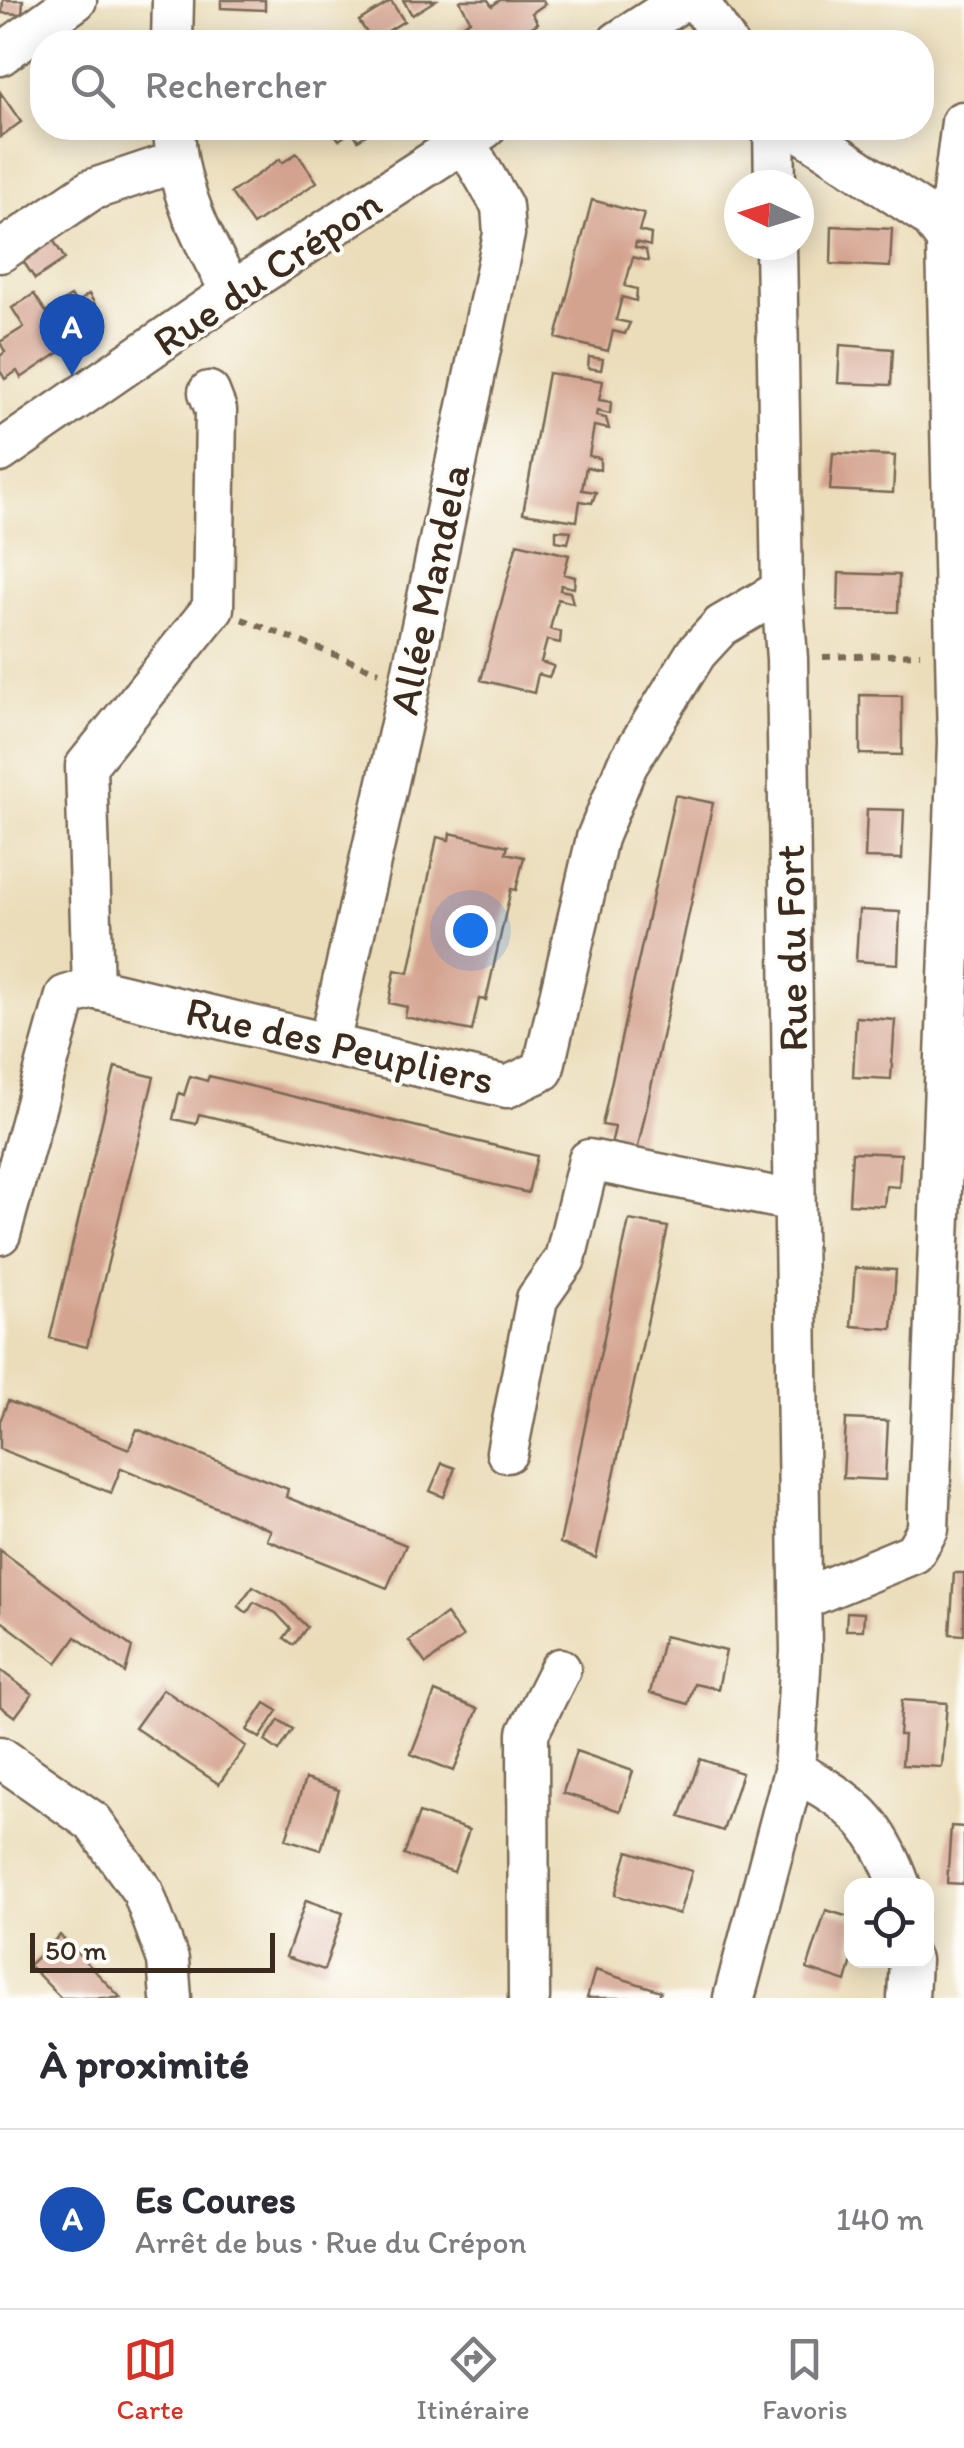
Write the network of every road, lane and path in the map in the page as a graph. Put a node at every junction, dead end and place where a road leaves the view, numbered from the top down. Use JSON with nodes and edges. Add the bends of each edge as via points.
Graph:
{"nodes":[{"id":1,"x":76,"y":0,"type":"edge"},
{"id":2,"x":173,"y":0,"type":"edge"},
{"id":3,"x":683,"y":0,"type":"edge"},
{"id":4,"x":697,"y":0,"type":"edge"},
{"id":5,"x":35,"y":30,"type":"edge"},
{"id":6,"x":172,"y":30,"type":"edge"},
{"id":7,"x":637,"y":30,"type":"edge"},
{"id":8,"x":718,"y":30,"type":"edge"},
{"id":9,"x":30,"y":33,"type":"edge"},
{"id":10,"x":0,"y":55,"type":"edge"},
{"id":11,"x":962,"y":122,"type":"edge"},
{"id":12,"x":465,"y":140,"type":"edge"},
{"id":13,"x":476,"y":140,"type":"edge"},
{"id":14,"x":774,"y":140,"type":"edge"},
{"id":15,"x":814,"y":140,"type":"edge"},
{"id":16,"x":174,"y":145,"type":"edge"},
{"id":17,"x":775,"y":170,"type":"edge"},
{"id":18,"x":947,"y":240,"type":"junction"},
{"id":19,"x":0,"y":252,"type":"edge"},
{"id":20,"x":776,"y":260,"type":"edge"},
{"id":21,"x":232,"y":292,"type":"junction"},
{"id":22,"x":209,"y":392,"type":"dead end"},
{"id":23,"x":0,"y":452,"type":"edge"},
{"id":24,"x":782,"y":590,"type":"junction"},
{"id":25,"x":212,"y":608,"type":"junction"},
{"id":26,"x":956,"y":652,"type":"junction"},
{"id":27,"x":786,"y":658,"type":"junction"},
{"id":28,"x":410,"y":684,"type":"junction"},
{"id":29,"x":93,"y":988,"type":"junction"},
{"id":30,"x":329,"y":1044,"type":"junction"},
{"id":31,"x":794,"y":1201,"type":"junction"},
{"id":32,"x":0,"y":1234,"type":"edge"},
{"id":33,"x":507,"y":1452,"type":"dead end"},
{"id":34,"x":800,"y":1600,"type":"junction"},
{"id":35,"x":560,"y":1669,"type":"dead end"},
{"id":36,"x":0,"y":1758,"type":"edge"},
{"id":37,"x":794,"y":1772,"type":"junction"},
{"id":38,"x":897,"y":1878,"type":"edge"},
{"id":39,"x":910,"y":1968,"type":"edge"},
{"id":40,"x":171,"y":1998,"type":"edge"},
{"id":41,"x":528,"y":1998,"type":"edge"},
{"id":42,"x":734,"y":1998,"type":"edge"},
{"id":43,"x":908,"y":1998,"type":"edge"}],
"edges":[{"from":1,"to":5,"type":"street"},
{"from":2,"to":6,"type":"street"},
{"from":3,"to":7,"type":"street"},
{"from":4,"to":8,"type":"street"},
{"from":9,"to":10,"type":"street"},
{"from":11,"to":18,"type":"street"},
{"from":12,"to":21,"type":"street","name":"Rue du Crépon"},
{"from":13,"to":28,"type":"street","name":"Allée Mandela","via":[[502,206],[504,234]]},
{"from":14,"to":17,"type":"street"},
{"from":15,"to":18,"type":"street","via":[[930,217]]},
{"from":16,"to":19,"type":"street","via":[[91,190]]},
{"from":16,"to":21,"type":"street","via":[[202,240]]},
{"from":18,"to":26,"type":"street"},
{"from":20,"to":24,"type":"street","name":"Rue du Fort"},
{"from":21,"to":23,"type":"street","name":"Rue du Crépon"},
{"from":22,"to":25,"type":"street","via":[[216,410]]},
{"from":24,"to":27,"type":"street","name":"Rue du Fort"},
{"from":24,"to":30,"type":"street","name":"Rue des Peupliers","via":[[721,626],[696,653],[627,765],[597,838],[543,1070],[507,1087]]},
{"from":25,"to":28,"type":"path"},
{"from":25,"to":29,"type":"street","via":[[86,766]]},
{"from":26,"to":27,"type":"path"},
{"from":26,"to":34,"type":"street","via":[[928,1529],[914,1554]]},
{"from":27,"to":31,"type":"street","name":"Rue du Fort"},
{"from":28,"to":30,"type":"street","name":"Allée Mandela"},
{"from":29,"to":30,"type":"street","name":"Rue des Peupliers"},
{"from":29,"to":32,"type":"street","via":[[66,996]]},
{"from":31,"to":33,"type":"street","via":[[589,1160],[565,1260],[536,1299]]},
{"from":31,"to":34,"type":"street","name":"Rue du Fort"},
{"from":34,"to":37,"type":"street","name":"Rue du Fort"},
{"from":35,"to":41,"type":"street","via":[[528,1733]]},
{"from":36,"to":40,"type":"street","via":[[93,1822],[144,1892],[168,1960]]},
{"from":37,"to":38,"type":"street","via":[[838,1794],[879,1836]]},
{"from":37,"to":42,"type":"street","name":"Rue du Fort"},
{"from":39,"to":43,"type":"street"}]}
